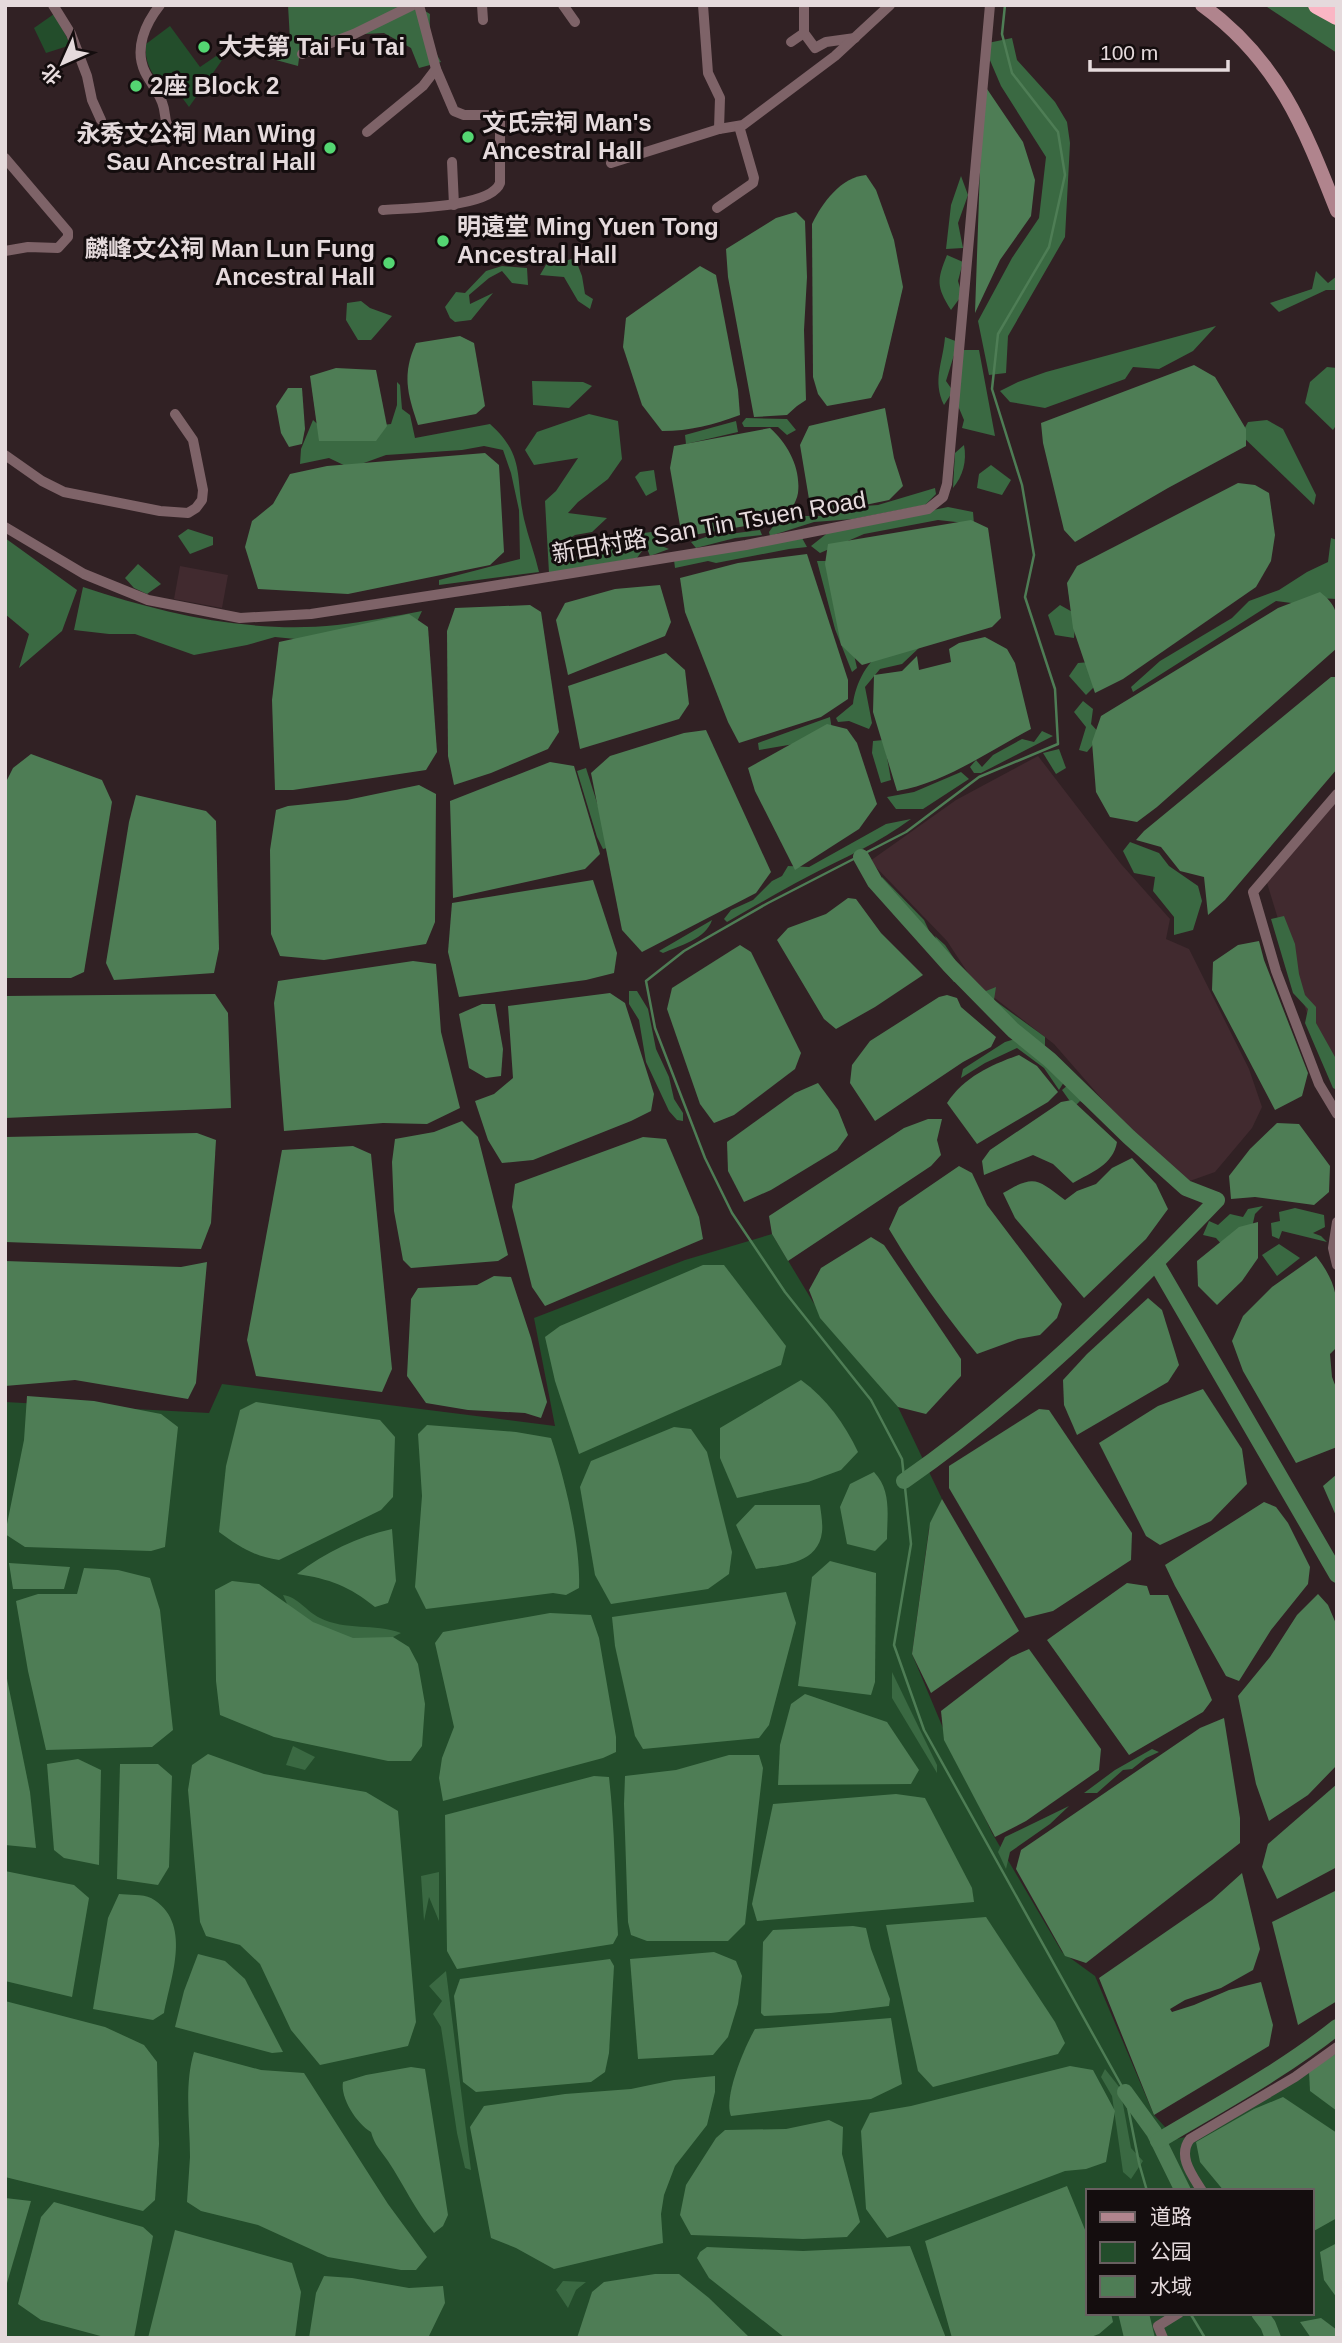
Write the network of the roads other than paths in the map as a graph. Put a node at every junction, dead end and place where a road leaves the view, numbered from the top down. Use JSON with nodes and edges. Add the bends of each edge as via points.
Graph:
{"nodes":[{"id":1,"x":52,"y":5,"type":"edge"},
{"id":2,"x":160,"y":5,"type":"edge"},
{"id":3,"x":413,"y":5,"type":"edge"},
{"id":4,"x":419,"y":5,"type":"edge"},
{"id":5,"x":482,"y":5,"type":"edge"},
{"id":6,"x":563,"y":5,"type":"edge"},
{"id":7,"x":703,"y":5,"type":"edge"},
{"id":8,"x":804,"y":5,"type":"edge"},
{"id":9,"x":890,"y":5,"type":"edge"},
{"id":10,"x":990,"y":5,"type":"edge"},
{"id":11,"x":1202,"y":5,"type":"edge"},
{"id":12,"x":1317,"y":5,"type":"edge"},
{"id":13,"x":1337,"y":16,"type":"edge"},
{"id":14,"x":483,"y":20,"type":"dead end"},
{"id":15,"x":575,"y":22,"type":"dead end"},
{"id":16,"x":804,"y":33,"type":"junction"},
{"id":17,"x":856,"y":38,"type":"junction"},
{"id":18,"x":791,"y":41,"type":"dead end"},
{"id":19,"x":302,"y":54,"type":"dead end"},
{"id":20,"x":436,"y":69,"type":"junction"},
{"id":21,"x":101,"y":120,"type":"dead end"},
{"id":22,"x":739,"y":126,"type":"junction"},
{"id":23,"x":719,"y":129,"type":"junction"},
{"id":24,"x":367,"y":132,"type":"dead end"},
{"id":25,"x":189,"y":137,"type":"dead end"},
{"id":26,"x":5,"y":158,"type":"edge"},
{"id":27,"x":452,"y":162,"type":"dead end"},
{"id":28,"x":611,"y":163,"type":"dead end"},
{"id":29,"x":454,"y":205,"type":"junction"},
{"id":30,"x":717,"y":208,"type":"dead end"},
{"id":31,"x":383,"y":210,"type":"dead end"},
{"id":32,"x":1337,"y":211,"type":"edge"},
{"id":33,"x":5,"y":251,"type":"edge"},
{"id":34,"x":175,"y":414,"type":"dead end"},
{"id":35,"x":5,"y":455,"type":"edge"},
{"id":36,"x":5,"y":527,"type":"edge"},
{"id":37,"x":1337,"y":794,"type":"edge"},
{"id":38,"x":1337,"y":1114,"type":"edge"},
{"id":39,"x":1337,"y":1222,"type":"edge"},
{"id":40,"x":1337,"y":1265,"type":"edge"},
{"id":41,"x":1337,"y":2047,"type":"edge"},
{"id":42,"x":1201,"y":2189,"type":"edge"},
{"id":43,"x":1176,"y":2315,"type":"edge"},
{"id":44,"x":1163,"y":2338,"type":"edge"}],
"edges":[{"from":1,"to":21,"type":"street","via":[[71,34]]},
{"from":2,"to":25,"type":"street","via":[[141,40],[143,69],[162,103],[166,128],[176,136]]},
{"from":3,"to":19,"type":"street"},
{"from":4,"to":20,"type":"street"},
{"from":5,"to":14,"type":"street"},
{"from":6,"to":15,"type":"street"},
{"from":7,"to":23,"type":"street","via":[[708,73],[720,98]]},
{"from":8,"to":16,"type":"street"},
{"from":9,"to":17,"type":"street"},
{"from":10,"to":36,"type":"street","name":"新田村路 San Tin Tsuen Road","via":[[947,484],[943,497],[928,509],[746,545],[492,586],[311,614],[240,618],[148,600],[84,574]]},
{"from":11,"to":32,"type":"main road","via":[[1242,40],[1278,82],[1305,131]]},
{"from":12,"to":13,"type":"highway"},
{"from":16,"to":17,"type":"street","via":[[815,48]]},
{"from":16,"to":18,"type":"street"},
{"from":17,"to":22,"type":"street"},
{"from":20,"to":24,"type":"street","via":[[423,86]]},
{"from":20,"to":29,"type":"street","via":[[458,114],[500,114],[499,187]]},
{"from":22,"to":23,"type":"street"},
{"from":22,"to":30,"type":"street","via":[[754,183]]},
{"from":23,"to":28,"type":"street"},
{"from":26,"to":33,"type":"street","via":[[68,237],[58,248]]},
{"from":27,"to":29,"type":"street"},
{"from":29,"to":31,"type":"street"},
{"from":34,"to":35,"type":"street","via":[[193,440],[203,490],[197,508],[188,513],[64,492]]},
{"from":37,"to":38,"type":"street","via":[[1253,892],[1276,971],[1319,1084]]},
{"from":39,"to":40,"type":"street"},
{"from":41,"to":42,"type":"street","via":[[1190,2139],[1185,2161]]},
{"from":43,"to":44,"type":"street","via":[[1160,2325]]}]}
